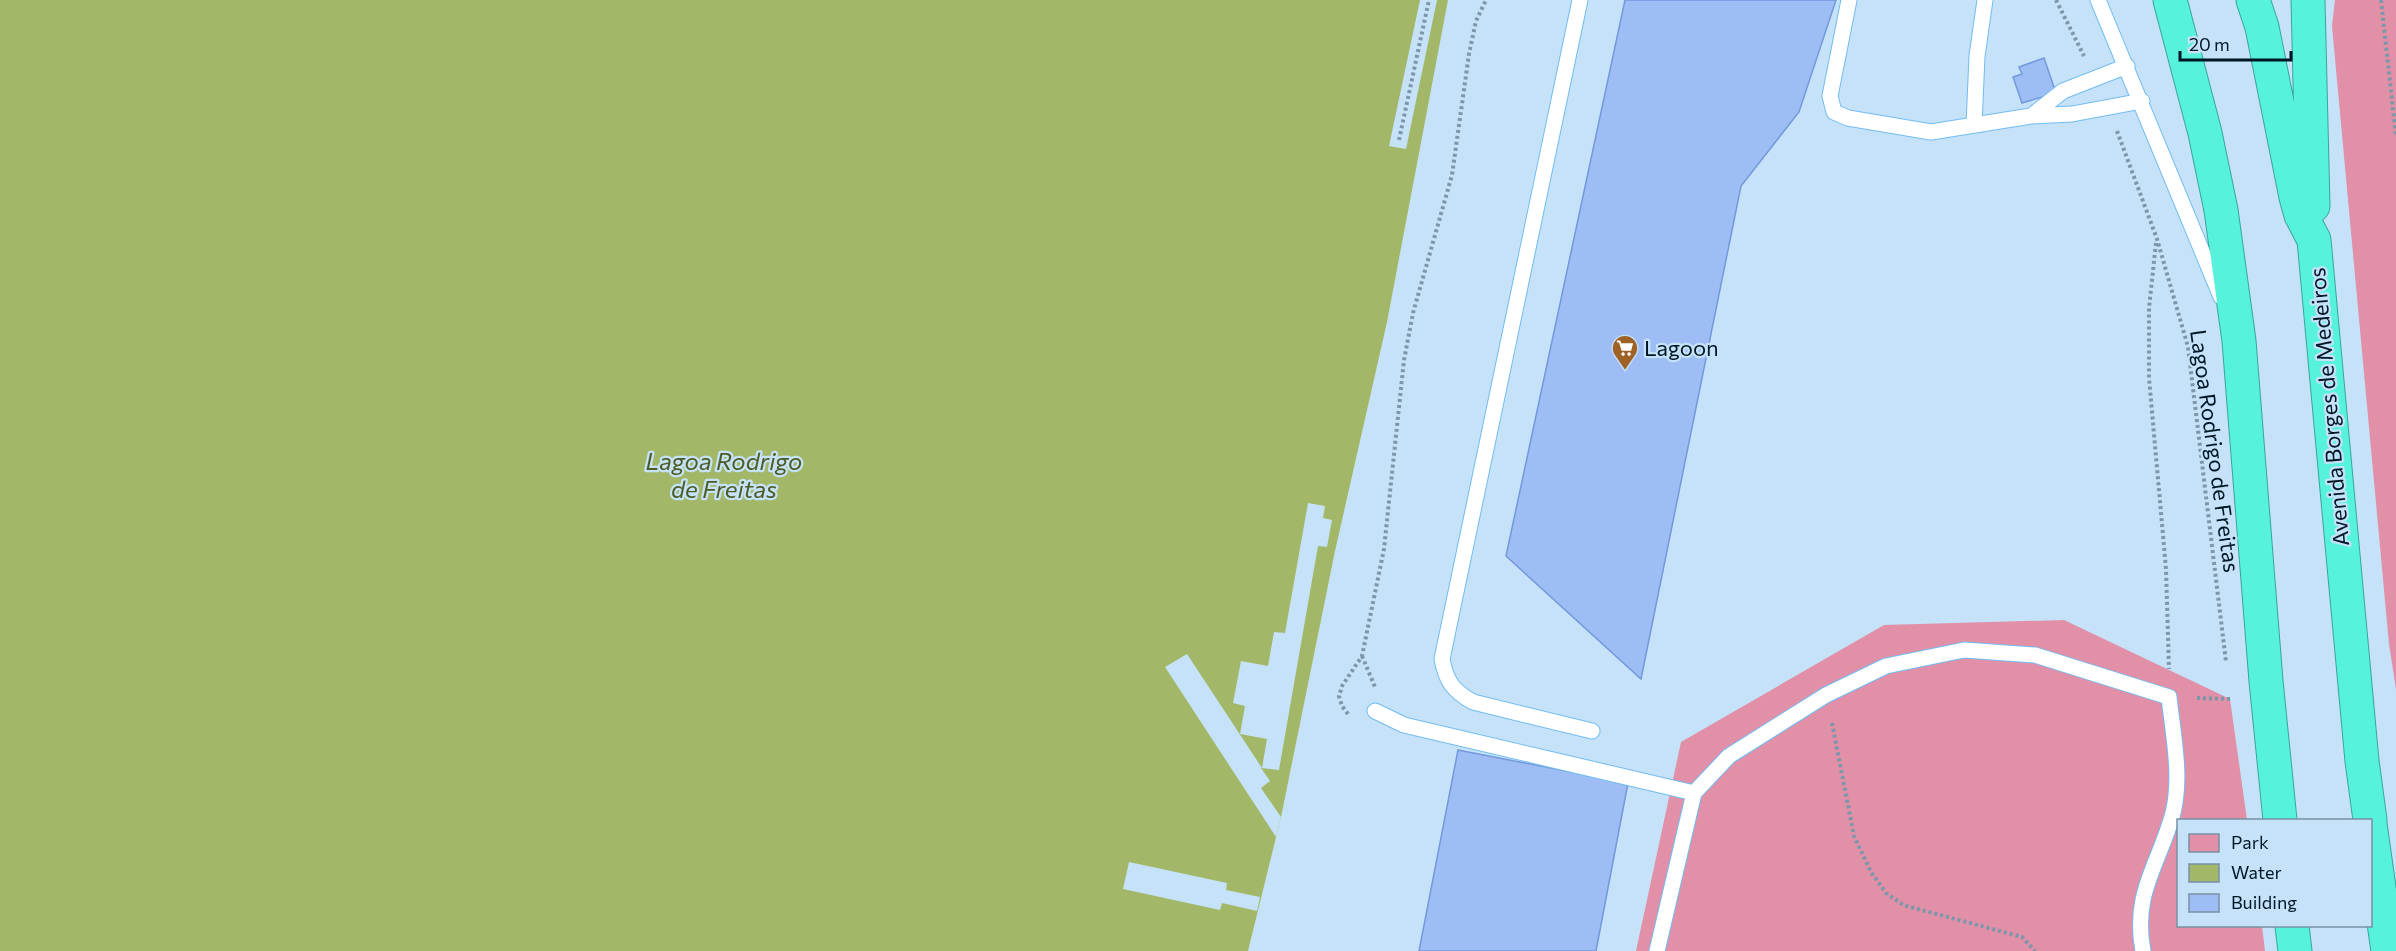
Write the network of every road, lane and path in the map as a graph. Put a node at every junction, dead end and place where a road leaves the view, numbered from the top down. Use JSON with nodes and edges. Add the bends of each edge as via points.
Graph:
{"nodes":[{"id":1,"x":1429,"y":0,"type":"edge"},
{"id":2,"x":1486,"y":0,"type":"edge"},
{"id":3,"x":1580,"y":0,"type":"edge"},
{"id":4,"x":1849,"y":0,"type":"edge"},
{"id":5,"x":1986,"y":0,"type":"edge"},
{"id":6,"x":2056,"y":0,"type":"edge"},
{"id":7,"x":2098,"y":0,"type":"edge"},
{"id":8,"x":2171,"y":0,"type":"edge"},
{"id":9,"x":2253,"y":0,"type":"edge"},
{"id":10,"x":2308,"y":0,"type":"edge"},
{"id":11,"x":2381,"y":0,"type":"edge"},
{"id":12,"x":2127,"y":66,"type":"junction"},
{"id":13,"x":2096,"y":79,"type":"junction"},
{"id":14,"x":2142,"y":101,"type":"junction"},
{"id":15,"x":2108,"y":106,"type":"junction"},
{"id":16,"x":2031,"y":116,"type":"junction"},
{"id":17,"x":1974,"y":125,"type":"junction"},
{"id":18,"x":2396,"y":136,"type":"edge"},
{"id":19,"x":1399,"y":140,"type":"dead end"},
{"id":20,"x":2157,"y":239,"type":"junction"},
{"id":21,"x":2314,"y":240,"type":"junction"},
{"id":22,"x":2239,"y":340,"type":"junction"},
{"id":23,"x":1362,"y":656,"type":"dead end"},
{"id":24,"x":2226,"y":664,"type":"dead end"},
{"id":25,"x":2229,"y":687,"type":"dead end"},
{"id":26,"x":1826,"y":694,"type":"junction"},
{"id":27,"x":2169,"y":697,"type":"junction"},
{"id":28,"x":2230,"y":699,"type":"junction"},
{"id":29,"x":2232,"y":710,"type":"dead end"},
{"id":30,"x":1376,"y":711,"type":"dead end"},
{"id":31,"x":1592,"y":731,"type":"dead end"},
{"id":32,"x":1694,"y":793,"type":"junction"},
{"id":33,"x":2280,"y":819,"type":"edge"},
{"id":34,"x":2370,"y":819,"type":"edge"},
{"id":35,"x":2372,"y":836,"type":"edge"},
{"id":36,"x":2292,"y":927,"type":"edge"},
{"id":37,"x":1657,"y":951,"type":"edge"},
{"id":38,"x":2035,"y":951,"type":"edge"},
{"id":39,"x":2143,"y":951,"type":"edge"},
{"id":40,"x":2295,"y":951,"type":"edge"},
{"id":41,"x":2388,"y":951,"type":"edge"}],
"edges":[{"from":1,"to":19,"type":"path"},
{"from":2,"to":23,"type":"path","via":[[1476,21],[1469,54],[1452,175],[1413,313],[1404,360],[1384,549]]},
{"from":3,"to":31,"type":"lane","via":[[1442,659],[1446,678],[1456,692],[1473,702]]},
{"from":4,"to":17,"type":"lane","via":[[1830,96],[1834,112],[1848,118],[1930,132]]},
{"from":5,"to":17,"type":"lane","via":[[1977,56]]},
{"from":6,"to":13,"type":"path"},
{"from":7,"to":12,"type":"lane"},
{"from":8,"to":22,"type":"highway","via":[[2205,133]]},
{"from":9,"to":21,"type":"highway","name":"Avenida Borges de Medeiros","via":[[2262,27],[2296,197]]},
{"from":10,"to":21,"type":"highway"},
{"from":11,"to":18,"type":"path"},
{"from":12,"to":13,"type":"lane"},
{"from":12,"to":14,"type":"lane"},
{"from":13,"to":16,"type":"lane","via":[[2063,91]]},
{"from":14,"to":15,"type":"lane"},
{"from":14,"to":22,"type":"lane"},
{"from":15,"to":16,"type":"lane","via":[[2072,114]]},
{"from":15,"to":20,"type":"path","name":"Lagoa Rodrigo de Freitas"},
{"from":16,"to":17,"type":"lane"},
{"from":20,"to":24,"type":"path","name":"Lagoa Rodrigo de Freitas","via":[[2188,347]]},
{"from":20,"to":27,"type":"path","via":[[2149,308],[2148,378],[2166,569]]},
{"from":21,"to":34,"type":"highway","name":"Avenida Borges de Medeiros"},
{"from":22,"to":33,"type":"highway"},
{"from":25,"to":28,"type":"path"},
{"from":26,"to":27,"type":"lane","via":[[1886,666],[1964,650],[2035,656]]},
{"from":26,"to":32,"type":"lane","via":[[1729,756]]},
{"from":26,"to":38,"type":"path","via":[[1854,836],[1886,893],[1903,905],[2022,937]]},
{"from":27,"to":28,"type":"path"},
{"from":27,"to":39,"type":"lane","via":[[2177,777],[2173,812],[2142,896]]},
{"from":28,"to":29,"type":"path"},
{"from":30,"to":32,"type":"lane","via":[[1404,725]]},
{"from":32,"to":37,"type":"lane"},
{"from":35,"to":41,"type":"highway","name":"Avenida Borges de Medeiros"},
{"from":36,"to":40,"type":"highway"}]}
